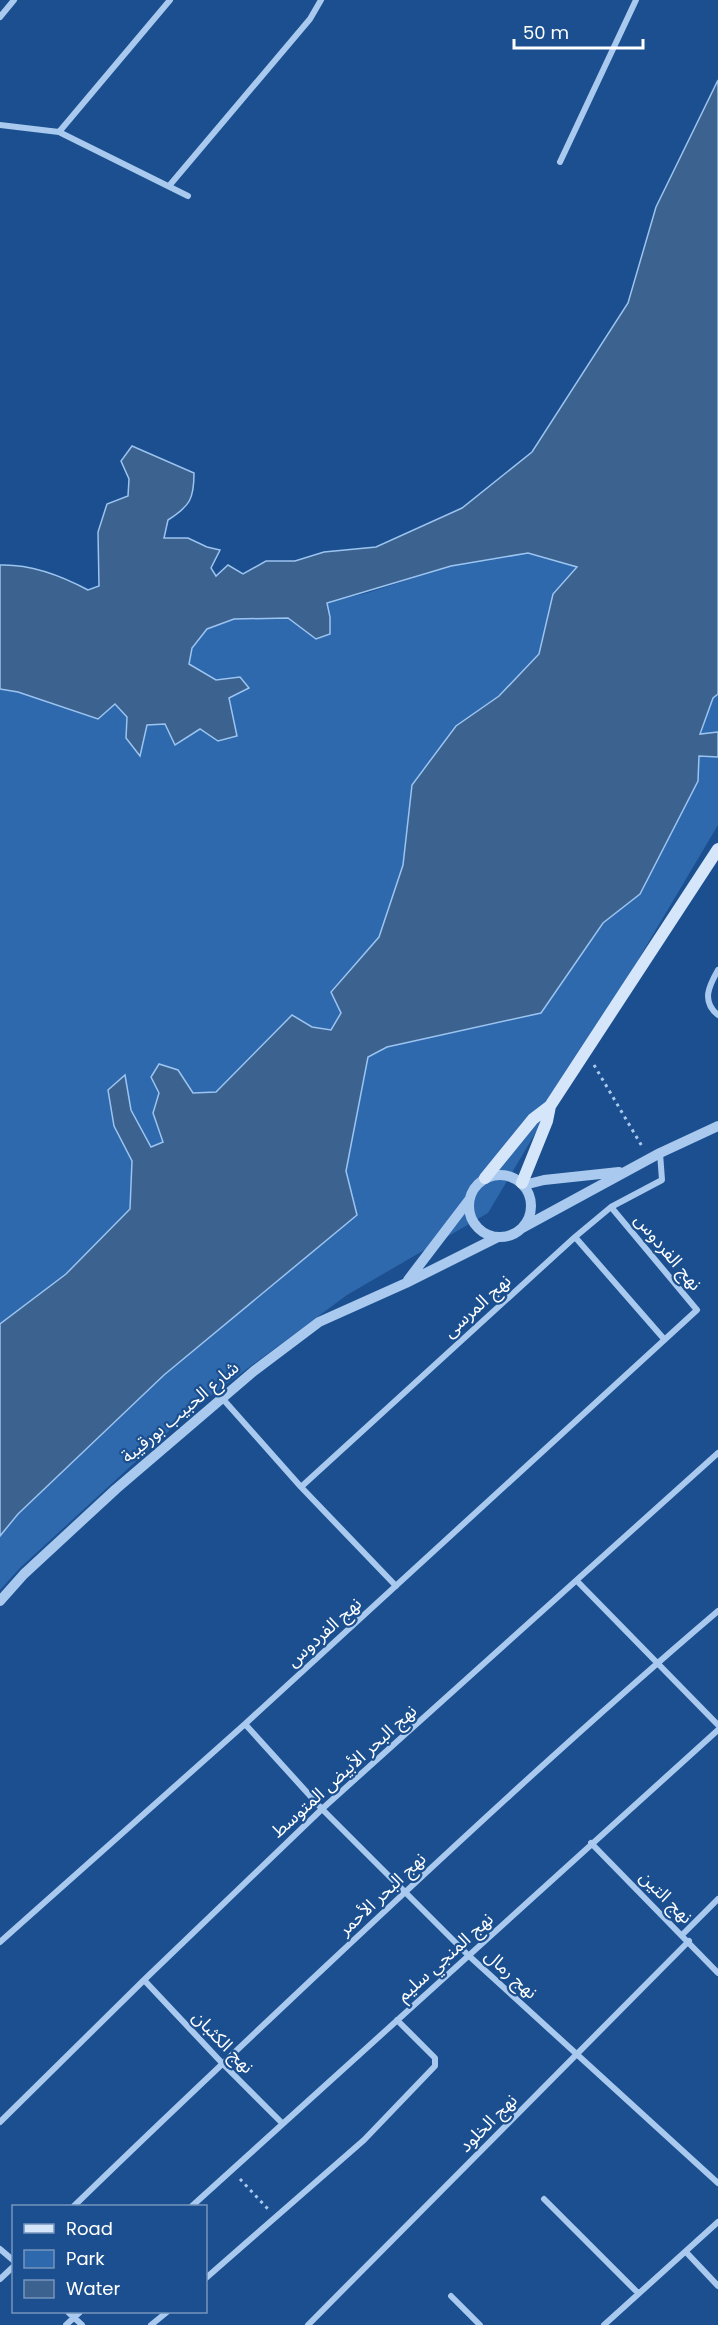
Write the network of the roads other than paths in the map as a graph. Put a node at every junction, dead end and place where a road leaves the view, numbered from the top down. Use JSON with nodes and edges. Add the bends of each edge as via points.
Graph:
{"nodes":[{"id":1,"x":14,"y":0,"type":"edge"},
{"id":2,"x":171,"y":0,"type":"edge"},
{"id":3,"x":321,"y":0,"type":"edge"},
{"id":4,"x":636,"y":0,"type":"edge"},
{"id":5,"x":0,"y":17,"type":"edge"},
{"id":6,"x":0,"y":125,"type":"edge"},
{"id":7,"x":59,"y":132,"type":"junction"},
{"id":8,"x":560,"y":162,"type":"dead end"},
{"id":9,"x":169,"y":186,"type":"junction"},
{"id":10,"x":188,"y":196,"type":"dead end"},
{"id":11,"x":718,"y":849,"type":"edge"},
{"id":12,"x":718,"y":970,"type":"edge"},
{"id":13,"x":718,"y":1015,"type":"edge"},
{"id":14,"x":550,"y":1106,"type":"junction"},
{"id":15,"x":718,"y":1126,"type":"edge"},
{"id":16,"x":660,"y":1152,"type":"junction"},
{"id":17,"x":626,"y":1171,"type":"junction"},
{"id":18,"x":485,"y":1179,"type":"junction"},
{"id":19,"x":523,"y":1184,"type":"junction"},
{"id":20,"x":470,"y":1200,"type":"junction"},
{"id":21,"x":611,"y":1206,"type":"junction"},
{"id":22,"x":522,"y":1228,"type":"junction"},
{"id":23,"x":498,"y":1237,"type":"junction"},
{"id":24,"x":575,"y":1237,"type":"junction"},
{"id":25,"x":406,"y":1283,"type":"junction"},
{"id":26,"x":664,"y":1339,"type":"junction"},
{"id":27,"x":222,"y":1398,"type":"junction"},
{"id":28,"x":718,"y":1453,"type":"edge"},
{"id":29,"x":301,"y":1487,"type":"junction"},
{"id":30,"x":577,"y":1581,"type":"junction"},
{"id":31,"x":396,"y":1586,"type":"junction"},
{"id":32,"x":0,"y":1601,"type":"edge"},
{"id":33,"x":718,"y":1611,"type":"edge"},
{"id":34,"x":657,"y":1663,"type":"junction"},
{"id":35,"x":245,"y":1724,"type":"junction"},
{"id":36,"x":718,"y":1727,"type":"edge"},
{"id":37,"x":322,"y":1809,"type":"junction"},
{"id":38,"x":591,"y":1843,"type":"junction"},
{"id":39,"x":406,"y":1892,"type":"junction"},
{"id":40,"x":718,"y":1899,"type":"edge"},
{"id":41,"x":682,"y":1935,"type":"junction"},
{"id":42,"x":689,"y":1941,"type":"junction"},
{"id":43,"x":0,"y":1942,"type":"edge"},
{"id":44,"x":468,"y":1955,"type":"junction"},
{"id":45,"x":718,"y":1973,"type":"edge"},
{"id":46,"x":144,"y":1980,"type":"junction"},
{"id":47,"x":397,"y":2020,"type":"junction"},
{"id":48,"x":577,"y":2055,"type":"junction"},
{"id":49,"x":222,"y":2064,"type":"junction"},
{"id":50,"x":0,"y":2122,"type":"edge"},
{"id":51,"x":282,"y":2123,"type":"junction"},
{"id":52,"x":718,"y":2183,"type":"edge"},
{"id":53,"x":544,"y":2199,"type":"dead end"},
{"id":54,"x":75,"y":2205,"type":"edge"},
{"id":55,"x":193,"y":2205,"type":"edge"},
{"id":56,"x":718,"y":2222,"type":"edge"},
{"id":57,"x":0,"y":2249,"type":"edge"},
{"id":58,"x":686,"y":2252,"type":"junction"},
{"id":59,"x":12,"y":2262,"type":"edge"},
{"id":60,"x":12,"y":2266,"type":"edge"},
{"id":61,"x":207,"y":2277,"type":"edge"},
{"id":62,"x":0,"y":2279,"type":"edge"},
{"id":63,"x":718,"y":2286,"type":"edge"},
{"id":64,"x":638,"y":2293,"type":"junction"},
{"id":65,"x":451,"y":2296,"type":"dead end"},
{"id":66,"x":69,"y":2313,"type":"edge"},
{"id":67,"x":79,"y":2313,"type":"edge"},
{"id":68,"x":166,"y":2313,"type":"edge"},
{"id":69,"x":74,"y":2317,"type":"junction"},
{"id":70,"x":66,"y":2325,"type":"edge"},
{"id":71,"x":82,"y":2325,"type":"edge"},
{"id":72,"x":151,"y":2325,"type":"edge"},
{"id":73,"x":308,"y":2325,"type":"edge"},
{"id":74,"x":480,"y":2325,"type":"edge"},
{"id":75,"x":604,"y":2325,"type":"edge"}],
"edges":[{"from":1,"to":5,"type":"street"},
{"from":2,"to":7,"type":"street"},
{"from":3,"to":9,"type":"street","via":[[310,19]]},
{"from":4,"to":8,"type":"street"},
{"from":6,"to":7,"type":"street"},
{"from":7,"to":9,"type":"street"},
{"from":9,"to":10,"type":"street"},
{"from":11,"to":14,"type":"main road"},
{"from":12,"to":13,"type":"street","via":[[707,996]]},
{"from":14,"to":18,"type":"main road","via":[[534,1119]]},
{"from":14,"to":19,"type":"main road"},
{"from":15,"to":16,"type":"street"},
{"from":16,"to":17,"type":"street"},
{"from":16,"to":21,"type":"street","name":"نهج المرسى","via":[[662,1180]]},
{"from":17,"to":19,"type":"street"},
{"from":17,"to":22,"type":"street"},
{"from":18,"to":19,"type":"street","via":[[503,1175]]},
{"from":18,"to":20,"type":"street"},
{"from":19,"to":22,"type":"street","via":[[532,1205]]},
{"from":20,"to":23,"type":"street","via":[[475,1225]]},
{"from":20,"to":25,"type":"street","name":"شارع الحبيب بورقيبة"},
{"from":21,"to":24,"type":"street","name":"نهج المرسى"},
{"from":21,"to":26,"type":"street","name":"نهج الفردوس","via":[[697,1310]]},
{"from":22,"to":23,"type":"street"},
{"from":23,"to":25,"type":"street","name":"شارع الحبيب بورقيبة"},
{"from":24,"to":26,"type":"street"},
{"from":24,"to":29,"type":"street","name":"نهج المرسى"},
{"from":25,"to":27,"type":"street","name":"شارع الحبيب بورقيبة","via":[[319,1322]]},
{"from":26,"to":31,"type":"street","name":"نهج الفردوس"},
{"from":27,"to":29,"type":"street"},
{"from":27,"to":32,"type":"street","name":"شارع الحبيب بورقيبة","via":[[116,1489]]},
{"from":28,"to":30,"type":"street","name":"نهج البحر الأبيض المتوسط"},
{"from":29,"to":31,"type":"street"},
{"from":30,"to":34,"type":"street"},
{"from":30,"to":37,"type":"street","name":"نهج البحر الأبيض المتوسط"},
{"from":31,"to":35,"type":"street","name":"نهج الفردوس"},
{"from":33,"to":34,"type":"street","name":"نهج البحر الأحمر"},
{"from":34,"to":36,"type":"street"},
{"from":34,"to":39,"type":"street","name":"نهج البحر الأحمر"},
{"from":35,"to":37,"type":"street","name":"نهج رمال"},
{"from":35,"to":43,"type":"street","name":"نهج الفردوس"},
{"from":36,"to":38,"type":"street","name":"نهج المنجي سليم"},
{"from":37,"to":39,"type":"street","name":"نهج رمال"},
{"from":37,"to":46,"type":"street","name":"نهج البحر الأبيض المتوسط"},
{"from":38,"to":41,"type":"street","name":"نهج التين"},
{"from":38,"to":44,"type":"street","name":"نهج المنجي سليم"},
{"from":39,"to":44,"type":"street","name":"نهج رمال"},
{"from":39,"to":49,"type":"street","name":"نهج البحر الأحمر"},
{"from":40,"to":41,"type":"street"},
{"from":41,"to":42,"type":"street","name":"نهج التين"},
{"from":42,"to":45,"type":"street","name":"نهج التين"},
{"from":42,"to":48,"type":"street","name":"نهج الخلود"},
{"from":44,"to":47,"type":"street","name":"نهج المنجي سليم"},
{"from":44,"to":48,"type":"street","name":"نهج رمال"},
{"from":46,"to":49,"type":"street","name":"نهج الكثبان"},
{"from":46,"to":50,"type":"street","name":"نهج البحر الأبيض المتوسط"},
{"from":47,"to":51,"type":"street","name":"نهج المنجي سليم"},
{"from":47,"to":61,"type":"street","via":[[435,2058],[435,2066],[371,2133]]},
{"from":48,"to":52,"type":"street","name":"نهج رمال"},
{"from":48,"to":73,"type":"street","name":"نهج الخلود"},
{"from":49,"to":51,"type":"street","name":"نهج الكثبان"},
{"from":49,"to":54,"type":"street","name":"نهج البحر الأحمر"},
{"from":51,"to":55,"type":"street","name":"نهج المنجي سليم"},
{"from":53,"to":64,"type":"street"},
{"from":56,"to":58,"type":"street"},
{"from":57,"to":59,"type":"street"},
{"from":58,"to":63,"type":"street"},
{"from":58,"to":64,"type":"street"},
{"from":60,"to":62,"type":"street"},
{"from":64,"to":75,"type":"street"},
{"from":65,"to":74,"type":"street"},
{"from":66,"to":69,"type":"street"},
{"from":67,"to":69,"type":"street"},
{"from":68,"to":72,"type":"street"},
{"from":69,"to":70,"type":"street"},
{"from":69,"to":71,"type":"street"}]}
